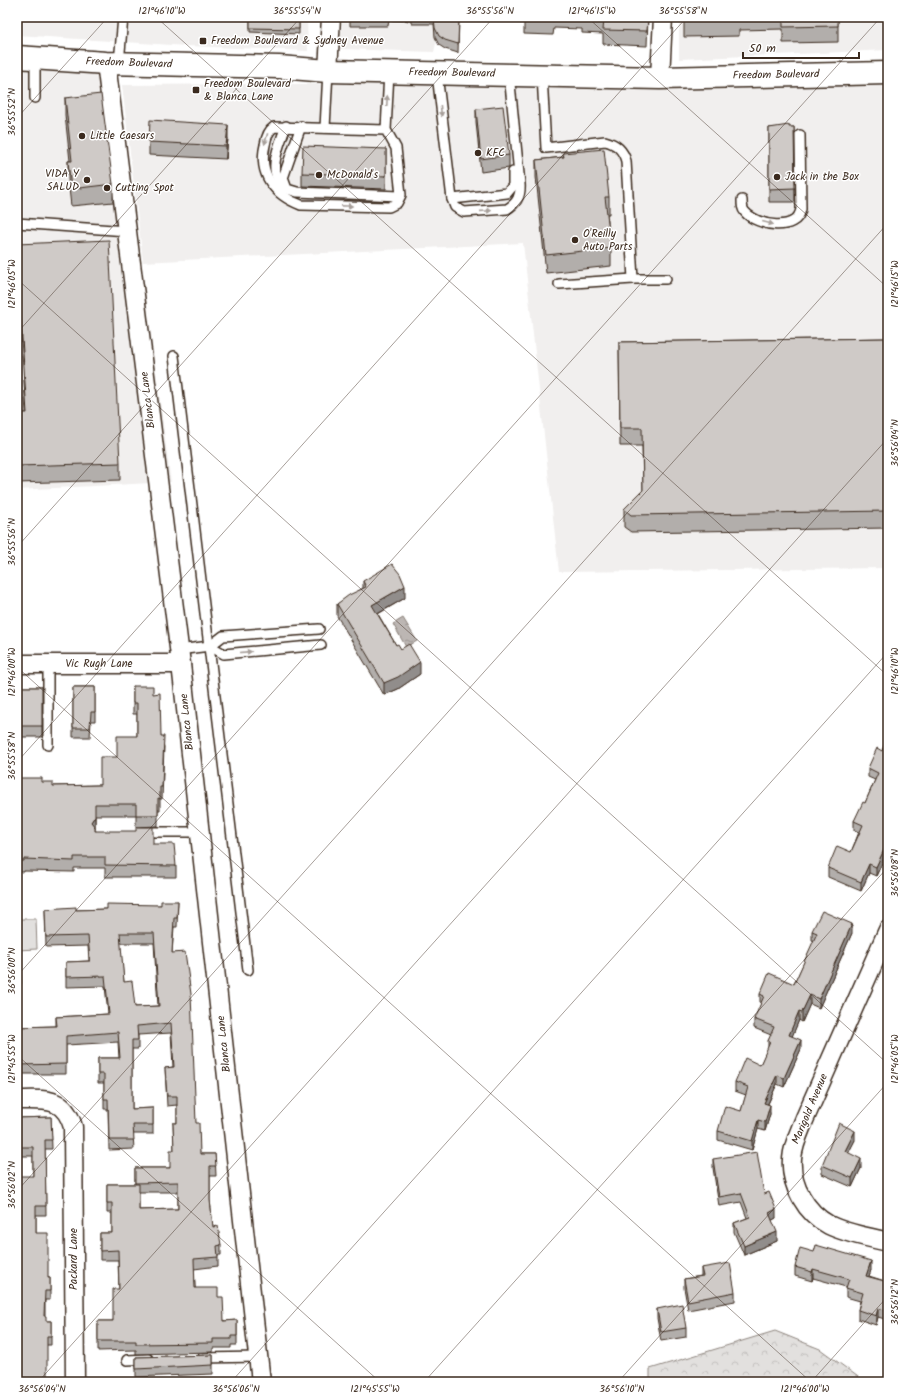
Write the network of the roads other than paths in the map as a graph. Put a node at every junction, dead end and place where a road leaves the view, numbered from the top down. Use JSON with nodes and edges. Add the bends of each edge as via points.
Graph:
{"nodes":[{"id":1,"x":123,"y":17,"type":"edge"},
{"id":2,"x":331,"y":17,"type":"edge"},
{"id":3,"x":663,"y":17,"type":"edge"},
{"id":4,"x":26,"y":57,"type":"edge"},
{"id":5,"x":113,"y":63,"type":"junction"},
{"id":6,"x":328,"y":71,"type":"junction"},
{"id":7,"x":389,"y":71,"type":"junction"},
{"id":8,"x":437,"y":72,"type":"junction"},
{"id":9,"x":888,"y":73,"type":"edge"},
{"id":10,"x":508,"y":74,"type":"junction"},
{"id":11,"x":542,"y":75,"type":"junction"},
{"id":12,"x":660,"y":78,"type":"junction"},
{"id":13,"x":35,"y":98,"type":"dead end"},
{"id":14,"x":512,"y":102,"type":"junction"},
{"id":15,"x":286,"y":126,"type":"junction"},
{"id":16,"x":301,"y":126,"type":"junction"},
{"id":17,"x":325,"y":128,"type":"junction"},
{"id":18,"x":386,"y":130,"type":"junction"},
{"id":19,"x":800,"y":135,"type":"dead end"},
{"id":20,"x":287,"y":188,"type":"junction"},
{"id":21,"x":400,"y":196,"type":"junction"},
{"id":22,"x":452,"y":199,"type":"junction"},
{"id":23,"x":742,"y":200,"type":"dead end"},
{"id":24,"x":17,"y":223,"type":"edge"},
{"id":25,"x":127,"y":231,"type":"junction"},
{"id":26,"x":633,"y":279,"type":"junction"},
{"id":27,"x":666,"y":279,"type":"dead end"},
{"id":28,"x":559,"y":284,"type":"dead end"},
{"id":29,"x":174,"y":356,"type":"dead end"},
{"id":30,"x":319,"y":629,"type":"dead end"},
{"id":31,"x":321,"y":645,"type":"dead end"},
{"id":32,"x":210,"y":646,"type":"junction"},
{"id":33,"x":180,"y":657,"type":"junction"},
{"id":34,"x":17,"y":664,"type":"edge"},
{"id":35,"x":48,"y":664,"type":"junction"},
{"id":36,"x":48,"y":745,"type":"dead end"},
{"id":37,"x":135,"y":832,"type":"edge"},
{"id":38,"x":200,"y":832,"type":"junction"},
{"id":39,"x":888,"y":930,"type":"edge"},
{"id":40,"x":248,"y":970,"type":"dead end"},
{"id":41,"x":17,"y":1100,"type":"edge"},
{"id":42,"x":888,"y":1242,"type":"edge"},
{"id":43,"x":259,"y":1357,"type":"junction"},
{"id":44,"x":158,"y":1359,"type":"edge"},
{"id":45,"x":189,"y":1359,"type":"edge"},
{"id":46,"x":127,"y":1360,"type":"dead end"},
{"id":47,"x":75,"y":1382,"type":"edge"},
{"id":48,"x":261,"y":1382,"type":"edge"}],
"edges":[{"from":1,"to":5,"type":"lane"},
{"from":2,"to":6,"type":"street"},
{"from":3,"to":12,"type":"street"},
{"from":4,"to":5,"type":"main road","name":"Freedom Boulevard"},
{"from":4,"to":13,"type":"lane"},
{"from":5,"to":6,"type":"main road","name":"Freedom Boulevard","via":[[278,67]]},
{"from":5,"to":25,"type":"street","name":"Blanca Lane"},
{"from":6,"to":7,"type":"main road","name":"Freedom Boulevard"},
{"from":6,"to":17,"type":"lane"},
{"from":7,"to":8,"type":"main road","name":"Freedom Boulevard"},
{"from":18,"to":7,"type":"lane","one_way":true},
{"from":8,"to":10,"type":"main road","name":"Freedom Boulevard"},
{"from":8,"to":22,"type":"lane","one_way":true},
{"from":9,"to":12,"type":"main road","name":"Freedom Boulevard"},
{"from":10,"to":11,"type":"main road","name":"Freedom Boulevard"},
{"from":10,"to":14,"type":"lane"},
{"from":11,"to":12,"type":"main road","name":"Freedom Boulevard"},
{"from":11,"to":26,"type":"lane","via":[[546,148],[605,141],[614,143],[623,152],[626,161]]},
{"from":14,"to":22,"type":"lane","via":[[506,110],[513,186],[503,194]]},
{"from":22,"to":14,"type":"lane","one_way":true,"via":[[455,207],[464,212],[507,209],[519,197]]},
{"from":15,"to":16,"type":"lane"},
{"from":15,"to":20,"type":"lane","via":[[274,170],[280,183]]},
{"from":15,"to":21,"type":"lane","one_way":true,"via":[[274,126],[268,133],[263,162],[275,190],[290,201],[313,206],[389,207],[397,203]]},
{"from":16,"to":17,"type":"lane"},
{"from":16,"to":20,"type":"lane","via":[[282,178]]},
{"from":17,"to":18,"type":"lane"},
{"from":18,"to":21,"type":"lane","via":[[396,148]]},
{"from":23,"to":19,"type":"lane","one_way":true,"via":[[742,208],[748,215],[768,224],[789,223],[795,220],[801,209]]},
{"from":20,"to":21,"type":"lane","via":[[297,192]]},
{"from":24,"to":25,"type":"lane"},
{"from":25,"to":33,"type":"street","name":"Blanca Lane"},
{"from":26,"to":27,"type":"lane"},
{"from":26,"to":28,"type":"lane"},
{"from":29,"to":32,"type":"lane"},
{"from":30,"to":32,"type":"lane","via":[[223,636]]},
{"from":32,"to":31,"type":"lane","one_way":true,"via":[[224,654]]},
{"from":32,"to":33,"type":"lane"},
{"from":32,"to":40,"type":"lane"},
{"from":33,"to":35,"type":"street","name":"Vic Rugh Lane"},
{"from":33,"to":38,"type":"street","name":"Blanca Lane"},
{"from":34,"to":35,"type":"street","name":"Vic Rugh Lane"},
{"from":35,"to":36,"type":"lane"},
{"from":37,"to":38,"type":"lane"},
{"from":38,"to":43,"type":"street","name":"Blanca Lane"},
{"from":39,"to":42,"type":"street","name":"Marigold Avenue","via":[[805,1118],[792,1160],[796,1185],[808,1207],[817,1217],[843,1231]]},
{"from":41,"to":47,"type":"street","name":"Packard Lane","via":[[47,1101],[61,1106],[71,1120],[74,1136]]},
{"from":43,"to":45,"type":"lane"},
{"from":43,"to":48,"type":"street","name":"Blanca Lane"},
{"from":44,"to":46,"type":"lane"}]}
